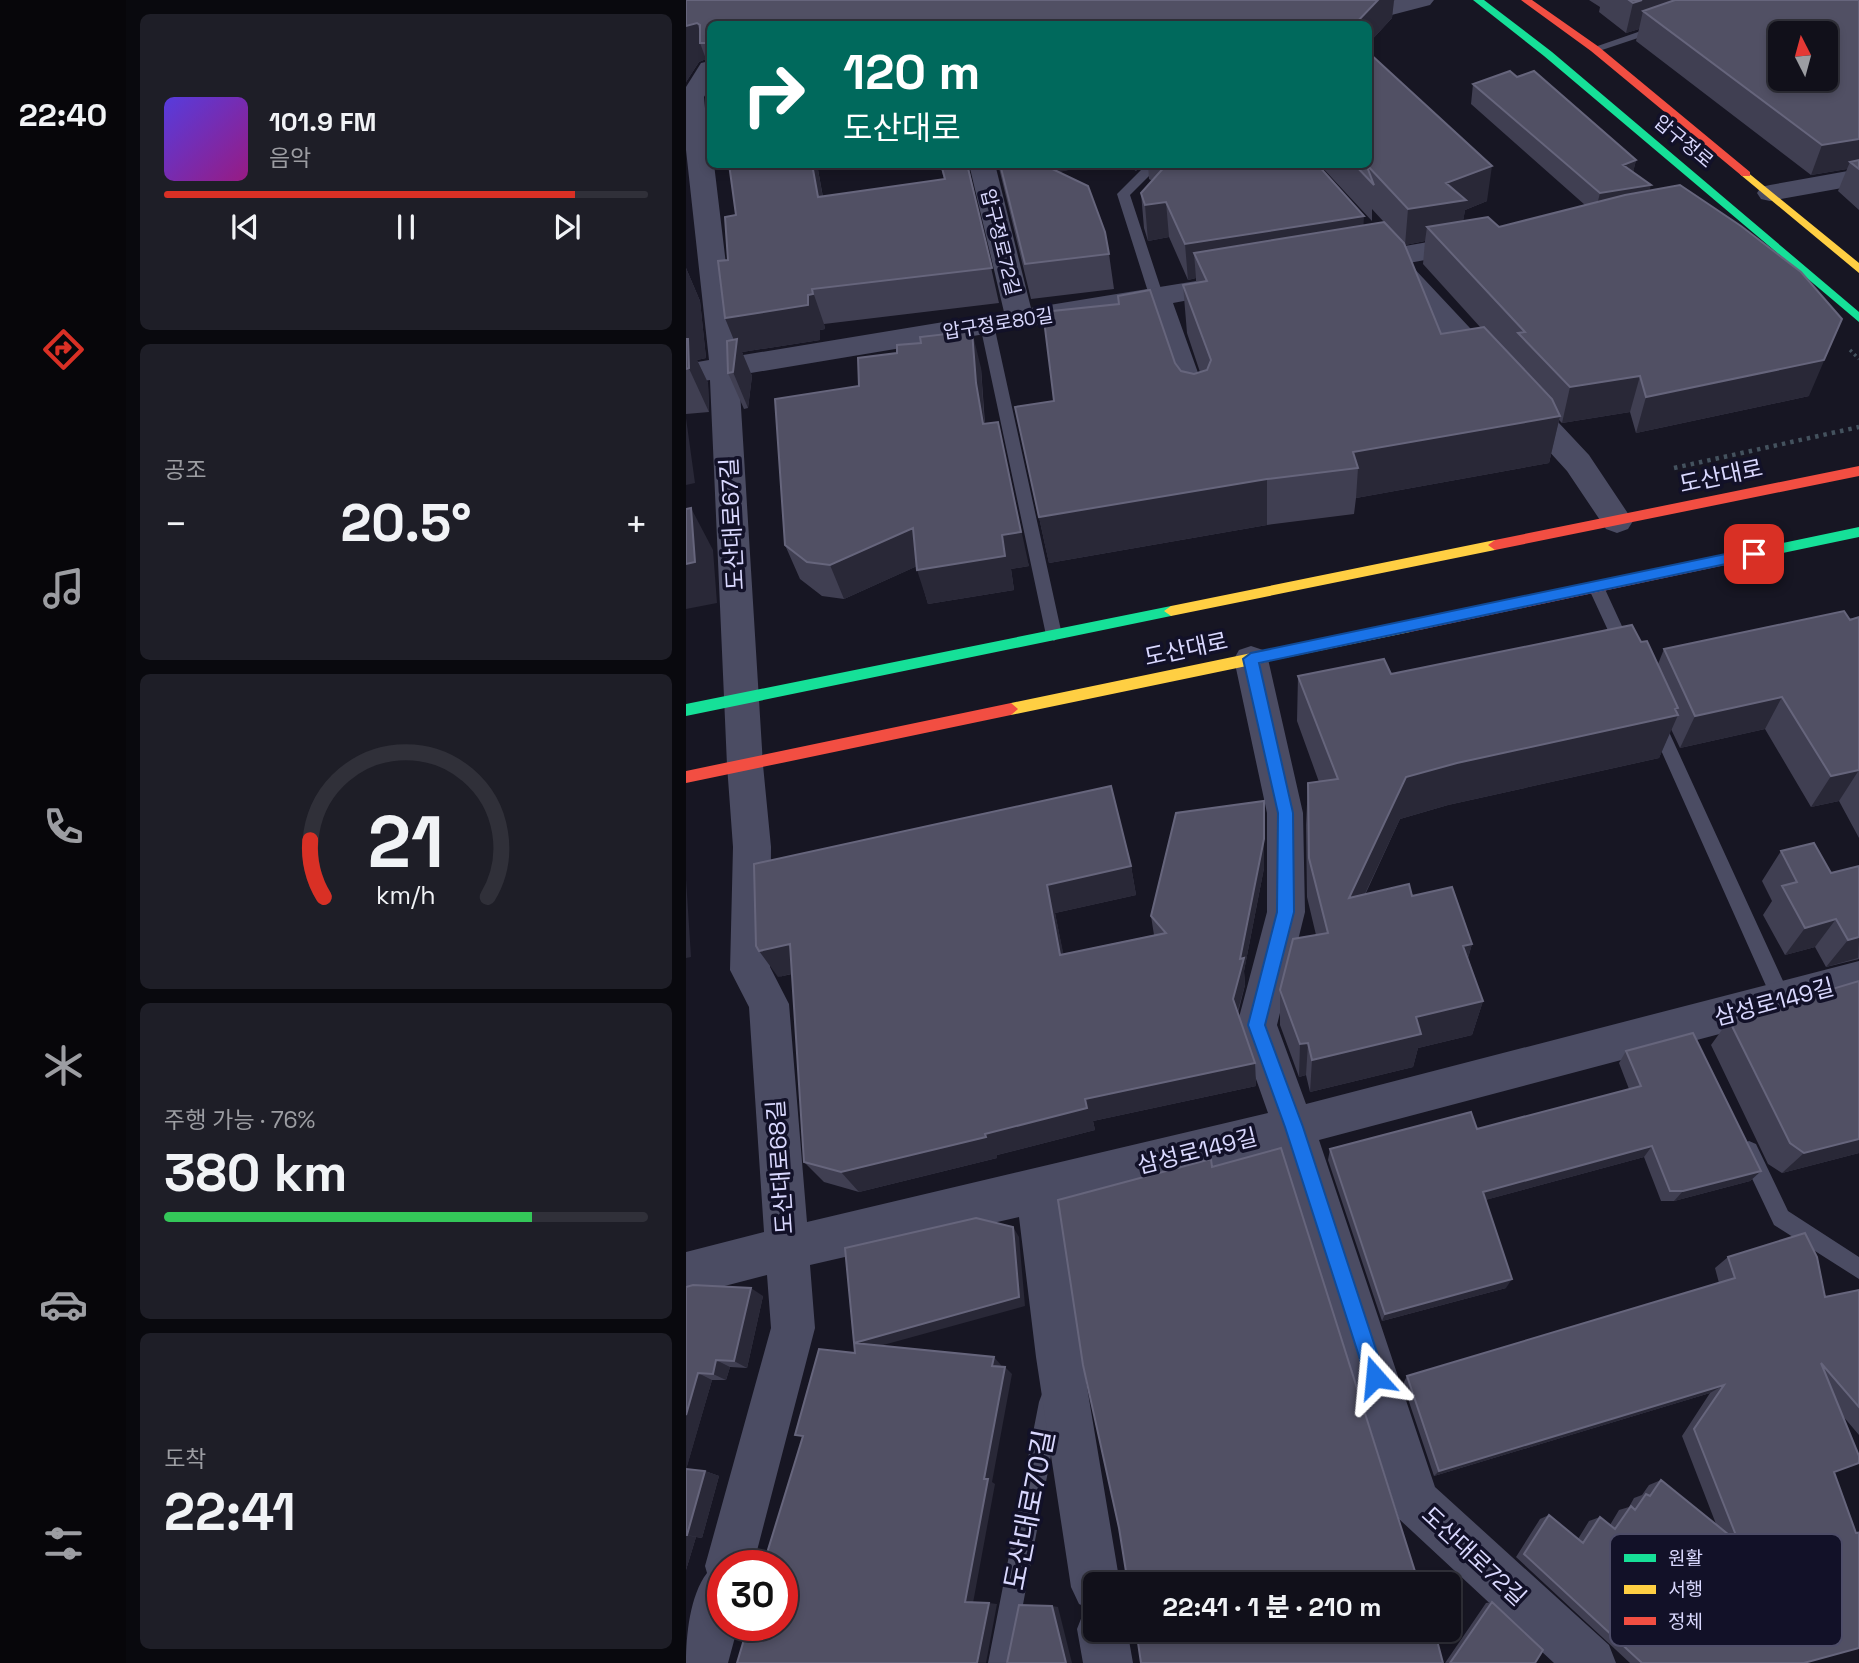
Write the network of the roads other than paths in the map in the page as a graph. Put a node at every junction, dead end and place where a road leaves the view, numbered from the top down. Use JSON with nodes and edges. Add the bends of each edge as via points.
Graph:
{"nodes":[{"id":1,"x":1422,"y":0,"type":"edge"},
{"id":2,"x":1478,"y":0,"type":"edge"},
{"id":3,"x":1526,"y":0,"type":"edge"},
{"id":4,"x":1343,"y":21,"type":"edge"},
{"id":5,"x":1675,"y":22,"type":"edge"},
{"id":6,"x":1595,"y":49,"type":"junction"},
{"id":7,"x":707,"y":74,"type":"edge"},
{"id":8,"x":696,"y":96,"type":"edge"},
{"id":9,"x":983,"y":168,"type":"edge"},
{"id":10,"x":1151,"y":168,"type":"edge"},
{"id":11,"x":1859,"y":177,"type":"edge"},
{"id":12,"x":1770,"y":193,"type":"junction"},
{"id":13,"x":1724,"y":202,"type":"junction"},
{"id":14,"x":1685,"y":209,"type":"edge"},
{"id":15,"x":1497,"y":240,"type":"edge"},
{"id":16,"x":1379,"y":248,"type":"junction"},
{"id":17,"x":1334,"y":267,"type":"edge"},
{"id":18,"x":1859,"y":269,"type":"edge"},
{"id":19,"x":686,"y":279,"type":"edge"},
{"id":20,"x":1252,"y":281,"type":"edge"},
{"id":21,"x":716,"y":283,"type":"junction"},
{"id":22,"x":1157,"y":298,"type":"junction"},
{"id":23,"x":1859,"y":318,"type":"edge"},
{"id":24,"x":1020,"y":320,"type":"junction"},
{"id":25,"x":988,"y":324,"type":"junction"},
{"id":26,"x":724,"y":368,"type":"junction"},
{"id":27,"x":686,"y":374,"type":"edge"},
{"id":28,"x":1196,"y":409,"type":"edge"},
{"id":29,"x":1859,"y":471,"type":"edge"},
{"id":30,"x":1617,"y":521,"type":"junction"},
{"id":31,"x":1859,"y":532,"type":"edge"},
{"id":32,"x":1596,"y":587,"type":"junction"},
{"id":33,"x":1054,"y":635,"type":"junction"},
{"id":34,"x":1251,"y":659,"type":"junction"},
{"id":35,"x":1630,"y":662,"type":"edge"},
{"id":36,"x":742,"y":699,"type":"junction"},
{"id":37,"x":1647,"y":699,"type":"edge"},
{"id":38,"x":686,"y":710,"type":"edge"},
{"id":39,"x":745,"y":765,"type":"junction"},
{"id":40,"x":686,"y":777,"type":"edge"},
{"id":41,"x":1859,"y":979,"type":"edge"},
{"id":42,"x":1782,"y":1000,"type":"junction"},
{"id":43,"x":1294,"y":1127,"type":"junction"},
{"id":44,"x":1740,"y":1133,"type":"edge"},
{"id":45,"x":1037,"y":1191,"type":"junction"},
{"id":46,"x":786,"y":1247,"type":"junction"},
{"id":47,"x":1859,"y":1269,"type":"edge"},
{"id":48,"x":686,"y":1274,"type":"edge"},
{"id":49,"x":1059,"y":1357,"type":"junction"},
{"id":50,"x":733,"y":1550,"type":"edge"},
{"id":51,"x":1094,"y":1572,"type":"edge"},
{"id":52,"x":710,"y":1641,"type":"edge"},
{"id":53,"x":1104,"y":1642,"type":"edge"},
{"id":54,"x":704,"y":1663,"type":"edge"},
{"id":55,"x":1000,"y":1663,"type":"edge"},
{"id":56,"x":1108,"y":1663,"type":"edge"},
{"id":57,"x":1591,"y":1663,"type":"edge"}],
"edges":[{"from":1,"to":4,"type":"street"},
{"from":2,"to":13,"type":"main road","name":"압구정로"},
{"from":3,"to":6,"type":"main road","name":"압구정로"},
{"from":5,"to":6,"type":"lane"},
{"from":6,"to":12,"type":"main road","name":"압구정로"},
{"from":7,"to":8,"type":"street","name":"도산대로67길"},
{"from":8,"to":21,"type":"street","name":"도산대로67길"},
{"from":9,"to":24,"type":"street","name":"압구정로72길"},
{"from":10,"to":22,"type":"lane","via":[[1123,194]]},
{"from":11,"to":12,"type":"street"},
{"from":12,"to":18,"type":"main road","name":"압구정로"},
{"from":13,"to":14,"type":"street"},
{"from":13,"to":23,"type":"main road","name":"압구정로"},
{"from":15,"to":16,"type":"street"},
{"from":16,"to":17,"type":"street"},
{"from":16,"to":30,"type":"street","via":[[1578,463]]},
{"from":19,"to":21,"type":"street"},
{"from":20,"to":22,"type":"street","name":"압구정로80길"},
{"from":21,"to":26,"type":"street","name":"도산대로67길"},
{"from":22,"to":24,"type":"street","name":"압구정로80길"},
{"from":22,"to":28,"type":"street"},
{"from":24,"to":25,"type":"street","name":"압구정로80길"},
{"from":25,"to":26,"type":"street","name":"압구정로80길"},
{"from":25,"to":33,"type":"lane"},
{"from":26,"to":27,"type":"street","name":"압구정로80길"},
{"from":26,"to":36,"type":"street","name":"도산대로67길"},
{"from":29,"to":30,"type":"main road","name":"도산대로"},
{"from":30,"to":33,"type":"main road","name":"도산대로"},
{"from":31,"to":32,"type":"main road","name":"도산대로"},
{"from":32,"to":34,"type":"main road","name":"도산대로"},
{"from":32,"to":35,"type":"lane"},
{"from":33,"to":36,"type":"main road","name":"도산대로"},
{"from":34,"to":39,"type":"main road","name":"도산대로"},
{"from":34,"to":43,"type":"street","name":"도산대로72길","via":[[1286,813],[1286,912],[1257,1025]]},
{"from":36,"to":38,"type":"main road","name":"도산대로"},
{"from":36,"to":39,"type":"street","name":"도산대로67길"},
{"from":37,"to":42,"type":"lane"},
{"from":39,"to":40,"type":"main road","name":"도산대로"},
{"from":39,"to":46,"type":"street","name":"도산대로68길","via":[[752,847],[750,970],[769,1004]]},
{"from":41,"to":42,"type":"street","name":"삼성로149길"},
{"from":42,"to":43,"type":"street","name":"삼성로149길","via":[[1694,1037]]},
{"from":43,"to":45,"type":"street","name":"삼성로149길"},
{"from":43,"to":57,"type":"street","name":"도산대로72길","via":[[1416,1502]]},
{"from":44,"to":47,"type":"lane","via":[[1781,1218]]},
{"from":45,"to":46,"type":"street","name":"삼성로149길"},
{"from":45,"to":49,"type":"street","name":"도산대로70길"},
{"from":46,"to":48,"type":"street","name":"삼성로149길"},
{"from":46,"to":50,"type":"street","name":"도산대로68길","via":[[793,1328]]},
{"from":49,"to":51,"type":"street","name":"도산대로70길"},
{"from":49,"to":55,"type":"lane","name":"도산대로70길"},
{"from":52,"to":54,"type":"street"},
{"from":53,"to":56,"type":"street"}]}
